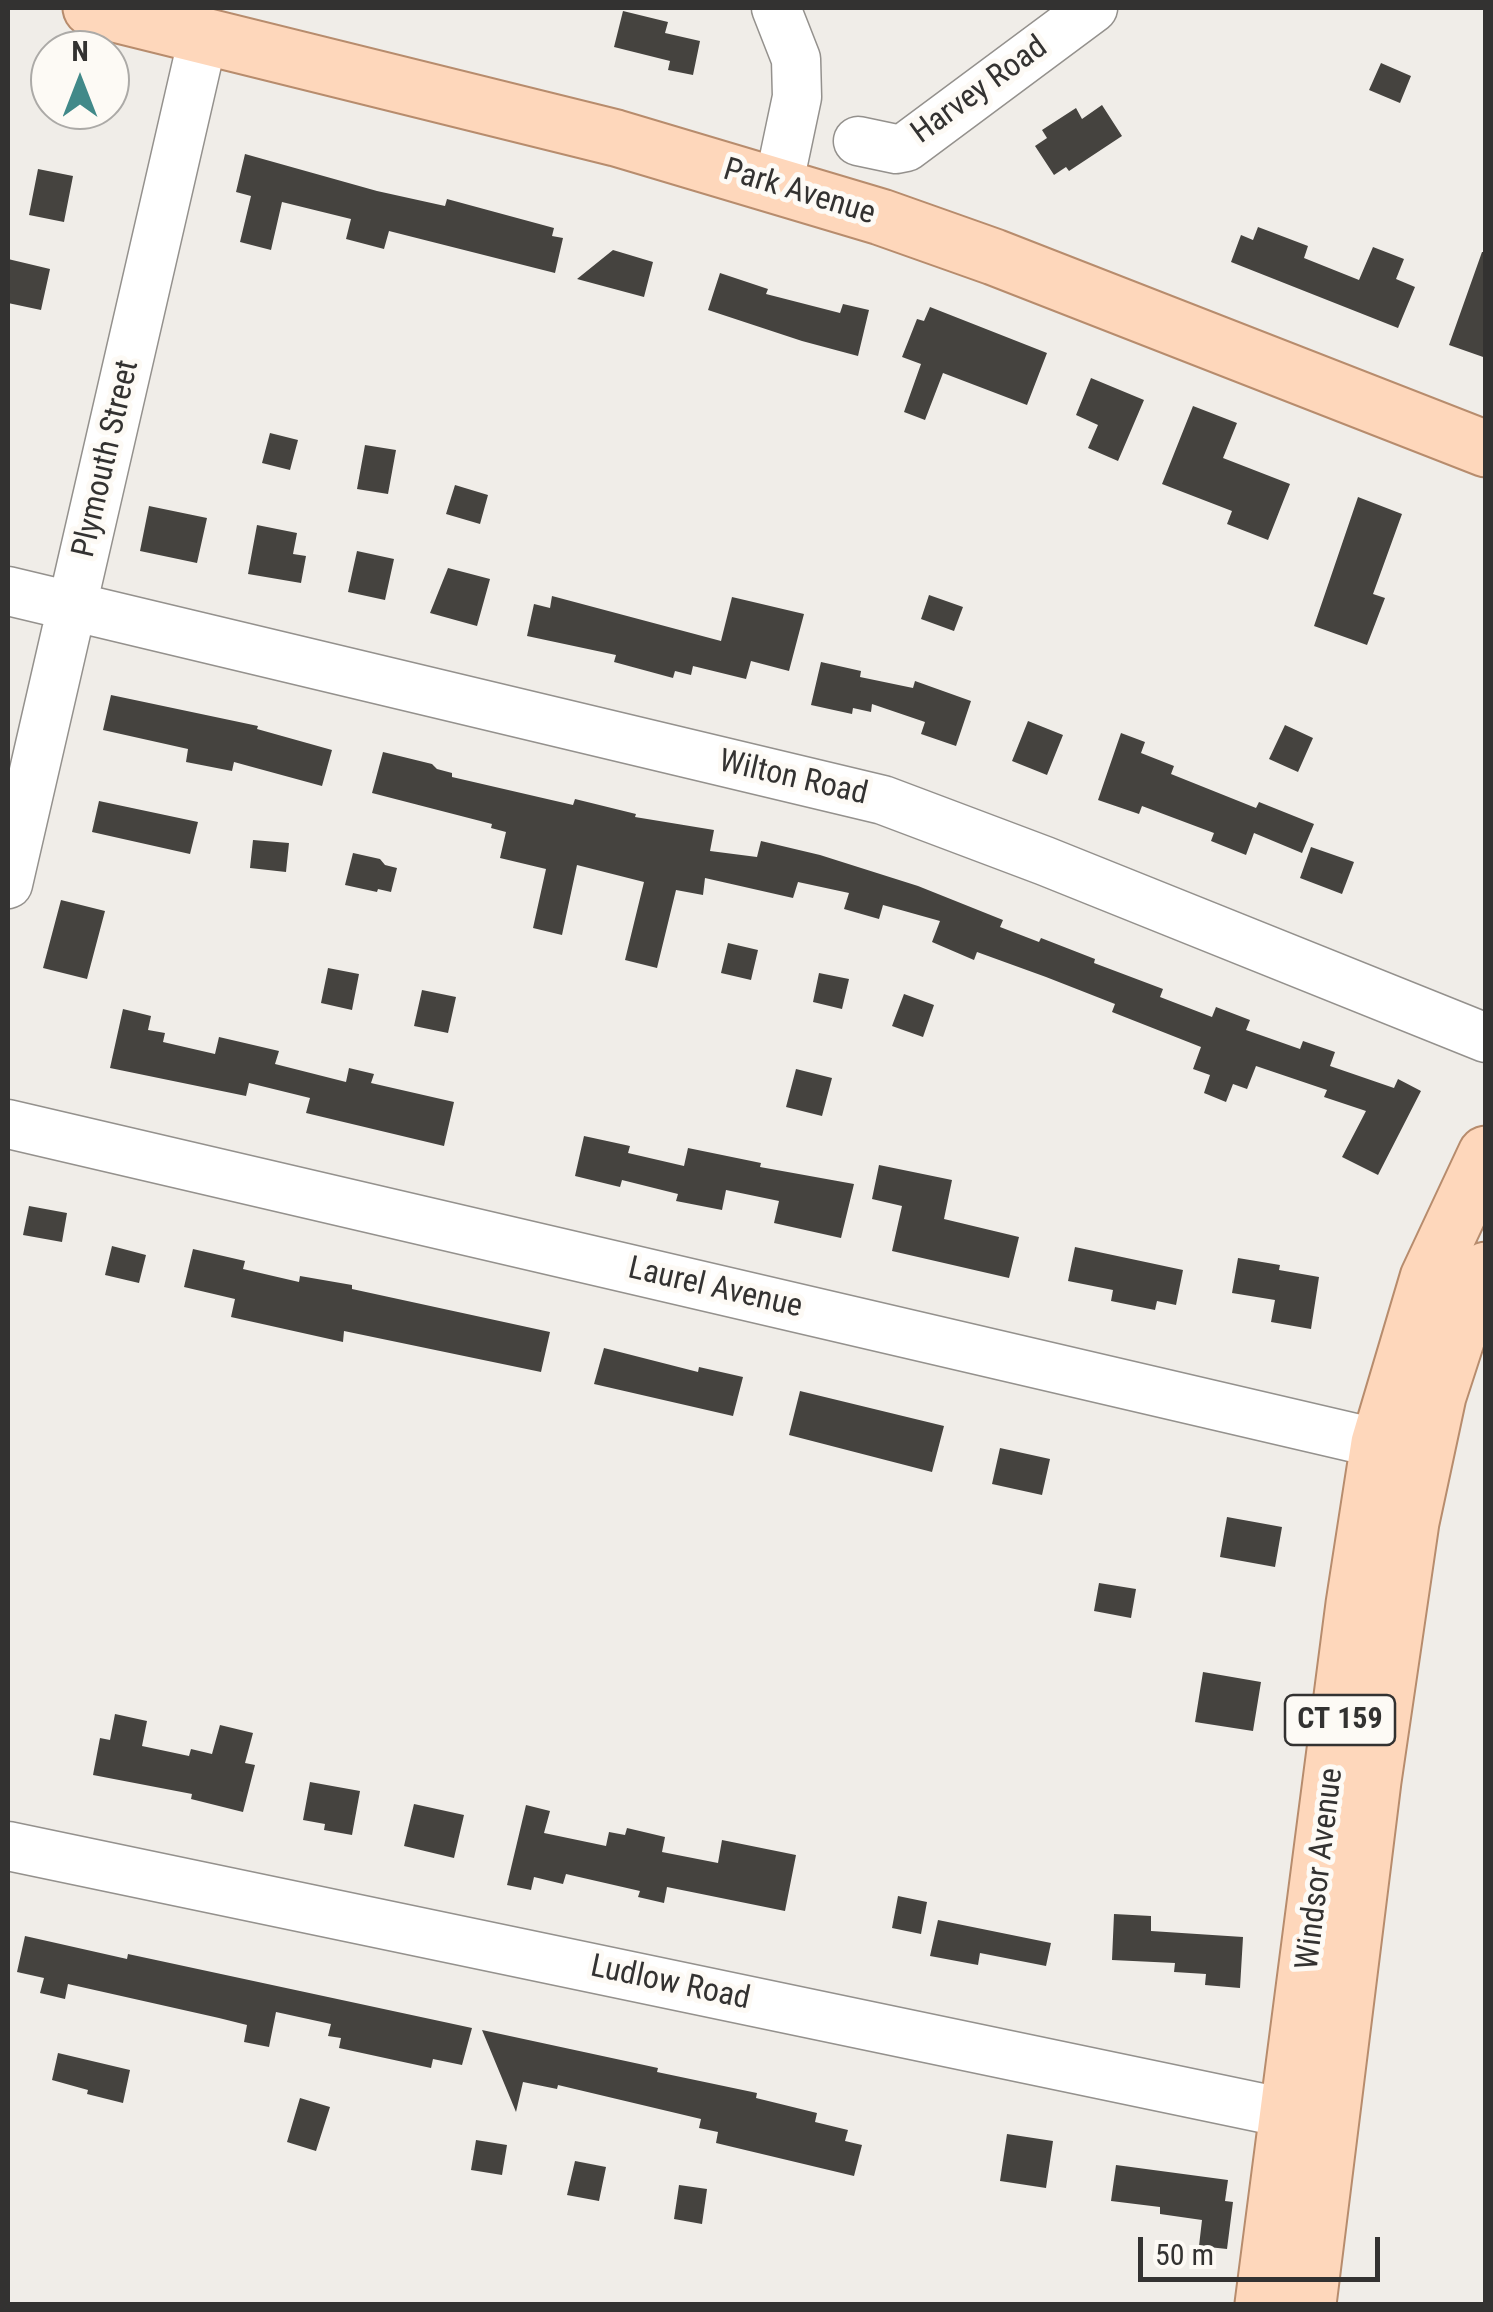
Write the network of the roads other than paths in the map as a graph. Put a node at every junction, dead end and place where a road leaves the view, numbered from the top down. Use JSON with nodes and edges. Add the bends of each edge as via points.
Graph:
{"nodes":[{"id":1,"x":91,"y":8,"type":"edge"},
{"id":2,"x":776,"y":8,"type":"edge"},
{"id":3,"x":1093,"y":8,"type":"edge"},
{"id":4,"x":204,"y":33,"type":"junction"},
{"id":5,"x":858,"y":141,"type":"dead end"},
{"id":6,"x":778,"y":186,"type":"junction"},
{"id":7,"x":1486,"y":449,"type":"edge"},
{"id":8,"x":8,"y":591,"type":"edge"},
{"id":9,"x":74,"y":606,"type":"junction"},
{"id":10,"x":8,"y":884,"type":"edge"},
{"id":11,"x":1486,"y":1038,"type":"edge"},
{"id":12,"x":8,"y":1124,"type":"edge"},
{"id":13,"x":1486,"y":1154,"type":"edge"},
{"id":14,"x":1486,"y":1270,"type":"edge"},
{"id":15,"x":1401,"y":1448,"type":"junction"},
{"id":16,"x":8,"y":1846,"type":"edge"},
{"id":17,"x":1311,"y":2118,"type":"junction"},
{"id":18,"x":1263,"y":2304,"type":"edge"},
{"id":19,"x":1308,"y":2304,"type":"edge"}],
"edges":[{"from":1,"to":4,"type":"main road","name":"Park Avenue"},
{"from":2,"to":6,"type":"street","via":[[796,58],[798,98]]},
{"from":3,"to":5,"type":"street","name":"Harvey Road","via":[[906,146]]},
{"from":4,"to":6,"type":"main road","name":"Park Avenue"},
{"from":4,"to":9,"type":"street","name":"Plymouth Street"},
{"from":6,"to":7,"type":"main road","name":"Park Avenue","via":[[994,257]]},
{"from":8,"to":9,"type":"street","name":"Wilton Road"},
{"from":9,"to":10,"type":"street","name":"Plymouth Street"},
{"from":9,"to":11,"type":"street","name":"Wilton Road","via":[[884,800]]},
{"from":12,"to":15,"type":"street","name":"Laurel Avenue"},
{"from":13,"to":15,"type":"main road","name":"Windsor Avenue","number":"CT 159","via":[[1428,1278]]},
{"from":14,"to":15,"type":"main road","name":"Windsor Avenue","number":"CT 159"},
{"from":15,"to":17,"type":"main road","name":"Windsor Avenue","number":"CT 159","via":[[1374,1782]]},
{"from":16,"to":17,"type":"street","name":"Ludlow Road"},
{"from":17,"to":18,"type":"main road","name":"Windsor Avenue","number":"CT 159"},
{"from":17,"to":19,"type":"main road","name":"Windsor Avenue","number":"CT 159"}]}
